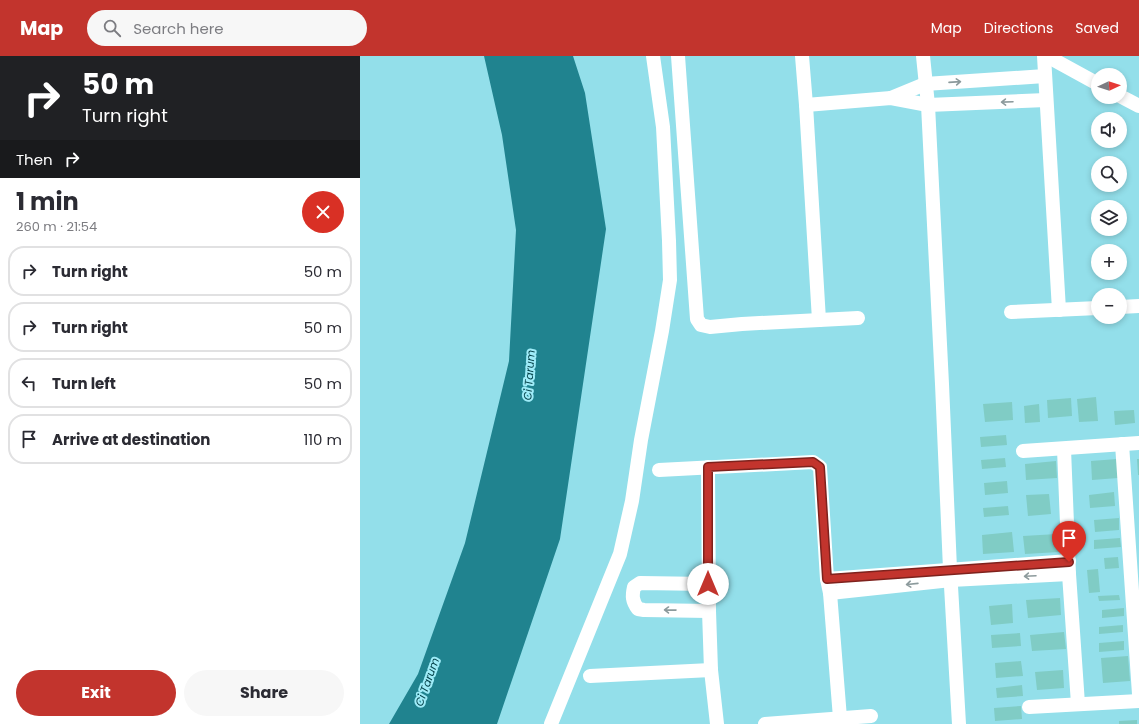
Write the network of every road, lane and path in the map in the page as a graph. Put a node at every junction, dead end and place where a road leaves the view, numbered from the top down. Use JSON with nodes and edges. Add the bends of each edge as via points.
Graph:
{"nodes":[{"id":1,"x":653,"y":56,"type":"edge"},
{"id":2,"x":678,"y":56,"type":"edge"},
{"id":3,"x":802,"y":56,"type":"edge"},
{"id":4,"x":923,"y":56,"type":"edge"},
{"id":5,"x":1045,"y":56,"type":"edge"},
{"id":6,"x":1045,"y":76,"type":"junction"},
{"id":7,"x":1091,"y":80,"type":"edge"},
{"id":8,"x":925,"y":84,"type":"junction"},
{"id":9,"x":891,"y":98,"type":"junction"},
{"id":10,"x":1046,"y":100,"type":"junction"},
{"id":11,"x":1127,"y":100,"type":"edge"},
{"id":12,"x":806,"y":105,"type":"junction"},
{"id":13,"x":928,"y":105,"type":"junction"},
{"id":14,"x":1139,"y":106,"type":"edge"},
{"id":15,"x":1139,"y":306,"type":"edge"},
{"id":16,"x":1127,"y":307,"type":"edge"},
{"id":17,"x":1091,"y":308,"type":"edge"},
{"id":18,"x":1059,"y":310,"type":"junction"},
{"id":19,"x":1011,"y":312,"type":"dead end"},
{"id":20,"x":858,"y":318,"type":"dead end"},
{"id":21,"x":819,"y":320,"type":"junction"},
{"id":22,"x":1139,"y":443,"type":"edge"},
{"id":23,"x":1122,"y":444,"type":"junction"},
{"id":24,"x":1064,"y":448,"type":"junction"},
{"id":25,"x":1022,"y":451,"type":"dead end"},
{"id":26,"x":708,"y":467,"type":"junction"},
{"id":27,"x":660,"y":470,"type":"dead end"},
{"id":28,"x":1069,"y":568,"type":"junction"},
{"id":29,"x":950,"y":575,"type":"junction"},
{"id":30,"x":708,"y":584,"type":"junction"},
{"id":31,"x":829,"y":586,"type":"junction"},
{"id":32,"x":709,"y":611,"type":"junction"},
{"id":33,"x":711,"y":670,"type":"junction"},
{"id":34,"x":590,"y":676,"type":"dead end"},
{"id":35,"x":1139,"y":694,"type":"edge"},
{"id":36,"x":1139,"y":701,"type":"edge"},
{"id":37,"x":1078,"y":704,"type":"junction"},
{"id":38,"x":1029,"y":707,"type":"dead end"},
{"id":39,"x":871,"y":716,"type":"dead end"},
{"id":40,"x":840,"y":718,"type":"junction"},
{"id":41,"x":551,"y":724,"type":"edge"},
{"id":42,"x":717,"y":724,"type":"edge"},
{"id":43,"x":765,"y":724,"type":"edge"},
{"id":44,"x":959,"y":724,"type":"edge"}],
"edges":[{"from":1,"to":41,"type":"street","via":[[663,126],[670,280],[640,440],[632,501],[620,554]]},
{"from":2,"to":21,"type":"street","via":[[697,319],[701,326],[710,327]]},
{"from":3,"to":12,"type":"street"},
{"from":4,"to":8,"type":"street"},
{"from":5,"to":6,"type":"street"},
{"from":5,"to":7,"type":"street"},
{"from":8,"to":6,"type":"street","one_way":true},
{"from":6,"to":10,"type":"street"},
{"from":8,"to":9,"type":"street"},
{"from":8,"to":13,"type":"street"},
{"from":9,"to":12,"type":"street"},
{"from":9,"to":13,"type":"street"},
{"from":10,"to":13,"type":"street","one_way":true},
{"from":10,"to":18,"type":"street"},
{"from":11,"to":14,"type":"street"},
{"from":12,"to":21,"type":"street"},
{"from":13,"to":29,"type":"street"},
{"from":15,"to":16,"type":"street"},
{"from":17,"to":18,"type":"street"},
{"from":18,"to":19,"type":"street"},
{"from":20,"to":21,"type":"street"},
{"from":22,"to":23,"type":"street"},
{"from":23,"to":24,"type":"street"},
{"from":23,"to":35,"type":"street"},
{"from":24,"to":25,"type":"street"},
{"from":24,"to":28,"type":"street"},
{"from":26,"to":27,"type":"street"},
{"from":26,"to":30,"type":"street"},
{"from":26,"to":31,"type":"street","via":[[813,462],[820,467]]},
{"from":28,"to":29,"type":"street"},
{"from":28,"to":37,"type":"street"},
{"from":29,"to":31,"type":"street"},
{"from":29,"to":44,"type":"street"},
{"from":30,"to":32,"type":"street"},
{"from":32,"to":30,"type":"street","one_way":true,"via":[[638,609],[632,595],[634,587],[640,583]]},
{"from":31,"to":40,"type":"street"},
{"from":32,"to":33,"type":"street"},
{"from":33,"to":34,"type":"street"},
{"from":33,"to":42,"type":"street"},
{"from":36,"to":37,"type":"street"},
{"from":37,"to":38,"type":"street"},
{"from":39,"to":40,"type":"street"},
{"from":40,"to":43,"type":"street"}]}
